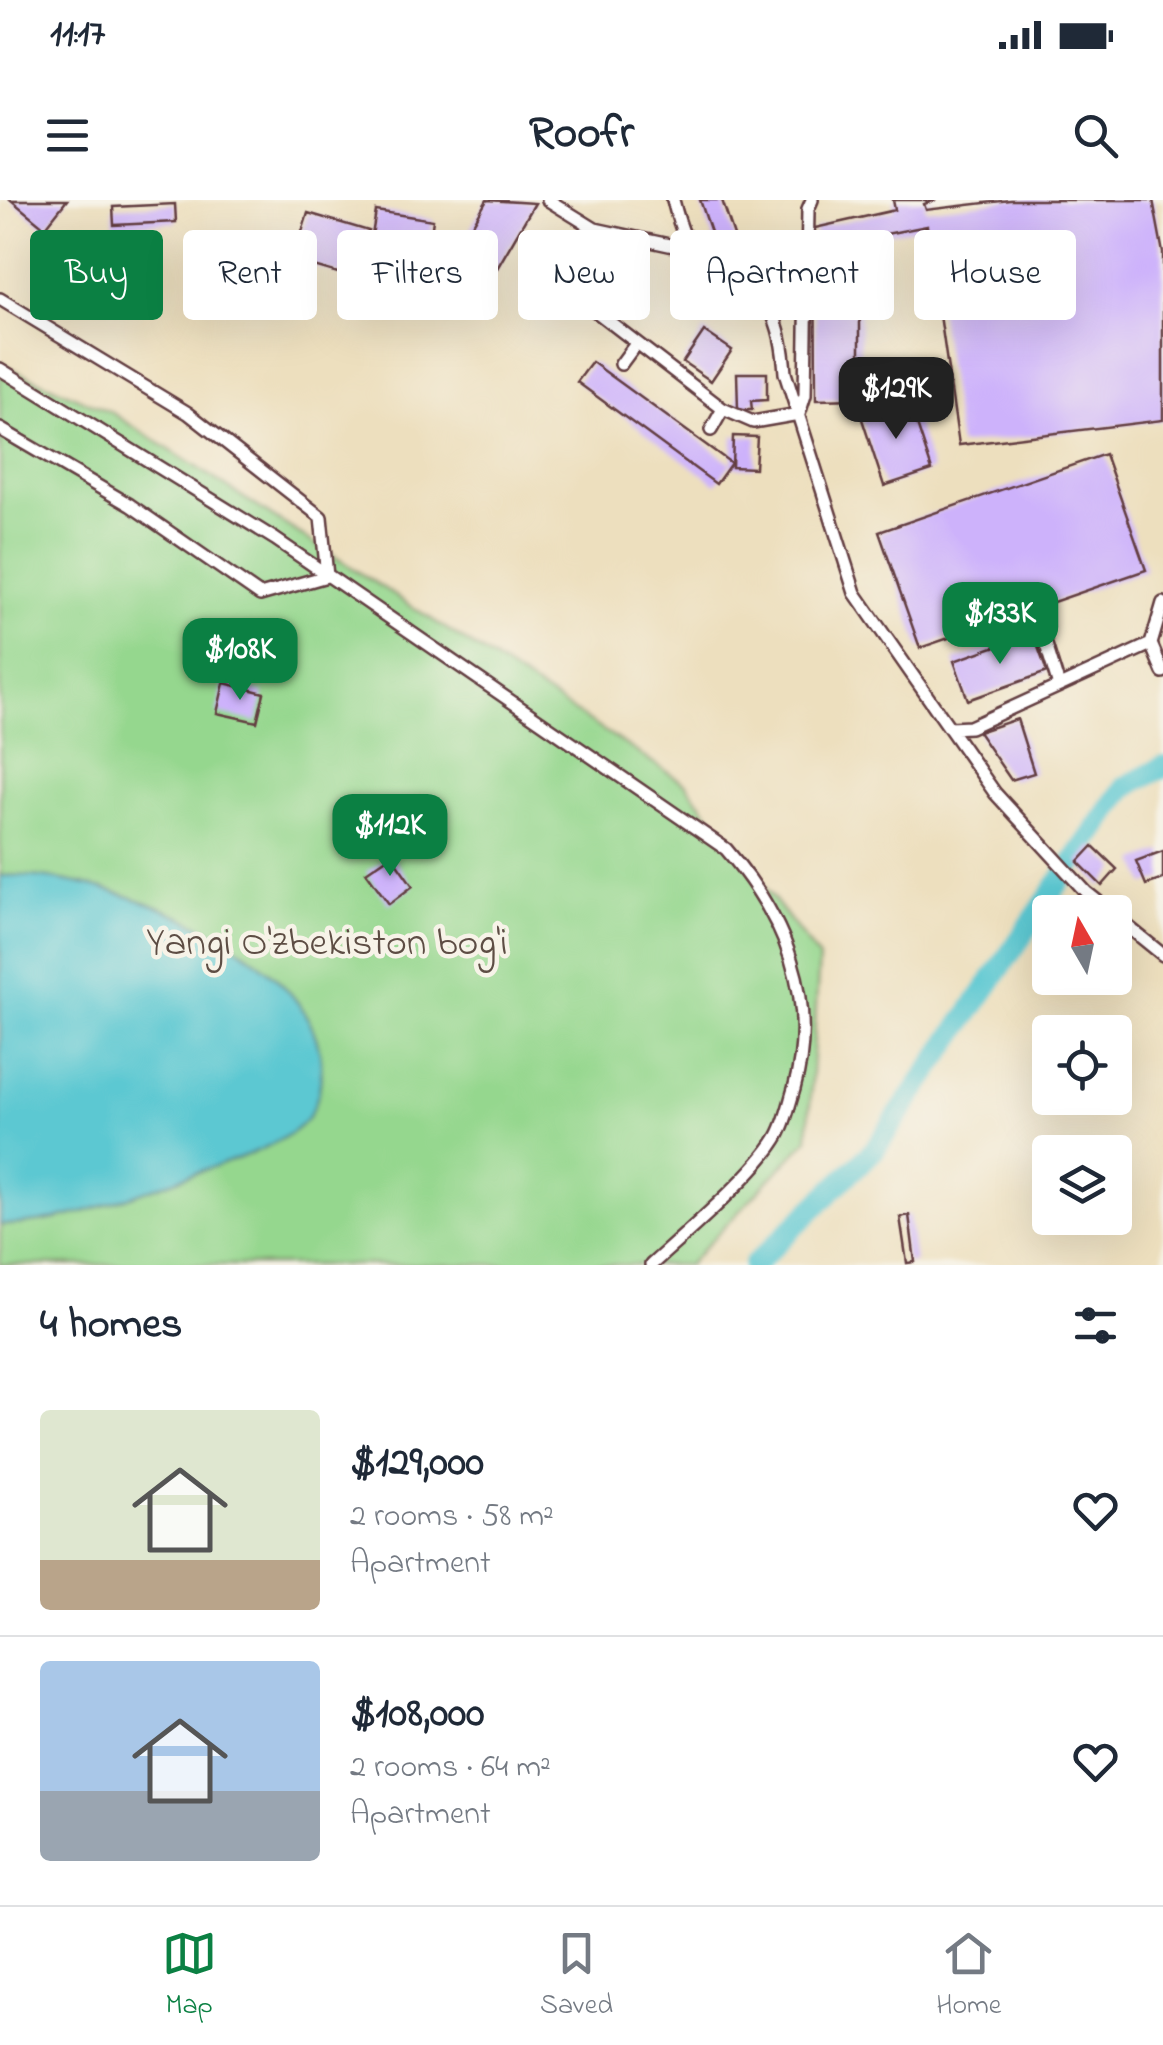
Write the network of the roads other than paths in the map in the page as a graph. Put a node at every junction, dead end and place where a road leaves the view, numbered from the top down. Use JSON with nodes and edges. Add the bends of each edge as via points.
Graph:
{"nodes":[{"id":1,"x":548,"y":200,"type":"edge"},
{"id":2,"x":673,"y":200,"type":"edge"},
{"id":3,"x":812,"y":200,"type":"edge"},
{"id":4,"x":683,"y":230,"type":"edge"},
{"id":5,"x":670,"y":245,"type":"edge"},
{"id":6,"x":0,"y":298,"type":"edge"},
{"id":7,"x":603,"y":320,"type":"edge"},
{"id":8,"x":776,"y":320,"type":"edge"},
{"id":9,"x":635,"y":346,"type":"junction"},
{"id":10,"x":621,"y":364,"type":"dead end"},
{"id":11,"x":0,"y":369,"type":"edge"},
{"id":12,"x":723,"y":409,"type":"junction"},
{"id":13,"x":799,"y":414,"type":"junction"},
{"id":14,"x":0,"y":429,"type":"edge"},
{"id":15,"x":711,"y":430,"type":"dead end"},
{"id":16,"x":328,"y":576,"type":"junction"},
{"id":17,"x":1163,"y":604,"type":"edge"},
{"id":18,"x":1041,"y":628,"type":"dead end"},
{"id":19,"x":1151,"y":644,"type":"junction"},
{"id":20,"x":1163,"y":672,"type":"edge"},
{"id":21,"x":1059,"y":686,"type":"junction"},
{"id":22,"x":950,"y":728,"type":"junction"},
{"id":23,"x":1090,"y":895,"type":"edge"},
{"id":24,"x":1132,"y":930,"type":"edge"},
{"id":25,"x":1163,"y":955,"type":"edge"},
{"id":26,"x":651,"y":1265,"type":"edge"}],
"edges":[{"from":1,"to":5,"type":"lane","via":[[595,229]]},
{"from":2,"to":4,"type":"lane"},
{"from":3,"to":13,"type":"lane"},
{"from":6,"to":16,"type":"lane","via":[[188,413],[321,517]]},
{"from":7,"to":9,"type":"lane"},
{"from":8,"to":13,"type":"lane"},
{"from":9,"to":10,"type":"lane"},
{"from":9,"to":12,"type":"lane"},
{"from":11,"to":16,"type":"lane"},
{"from":12,"to":13,"type":"lane","via":[[753,422]]},
{"from":12,"to":15,"type":"lane"},
{"from":13,"to":22,"type":"lane","via":[[855,593]]},
{"from":14,"to":16,"type":"lane","via":[[130,505],[260,594]]},
{"from":16,"to":26,"type":"lane","via":[[726,849],[778,924],[802,1002],[798,1073],[788,1110],[761,1157]]},
{"from":17,"to":19,"type":"lane"},
{"from":18,"to":21,"type":"lane"},
{"from":19,"to":20,"type":"lane"},
{"from":19,"to":21,"type":"lane"},
{"from":21,"to":22,"type":"lane","via":[[970,726]]},
{"from":22,"to":23,"type":"lane","via":[[995,793]]},
{"from":24,"to":25,"type":"lane"}]}
